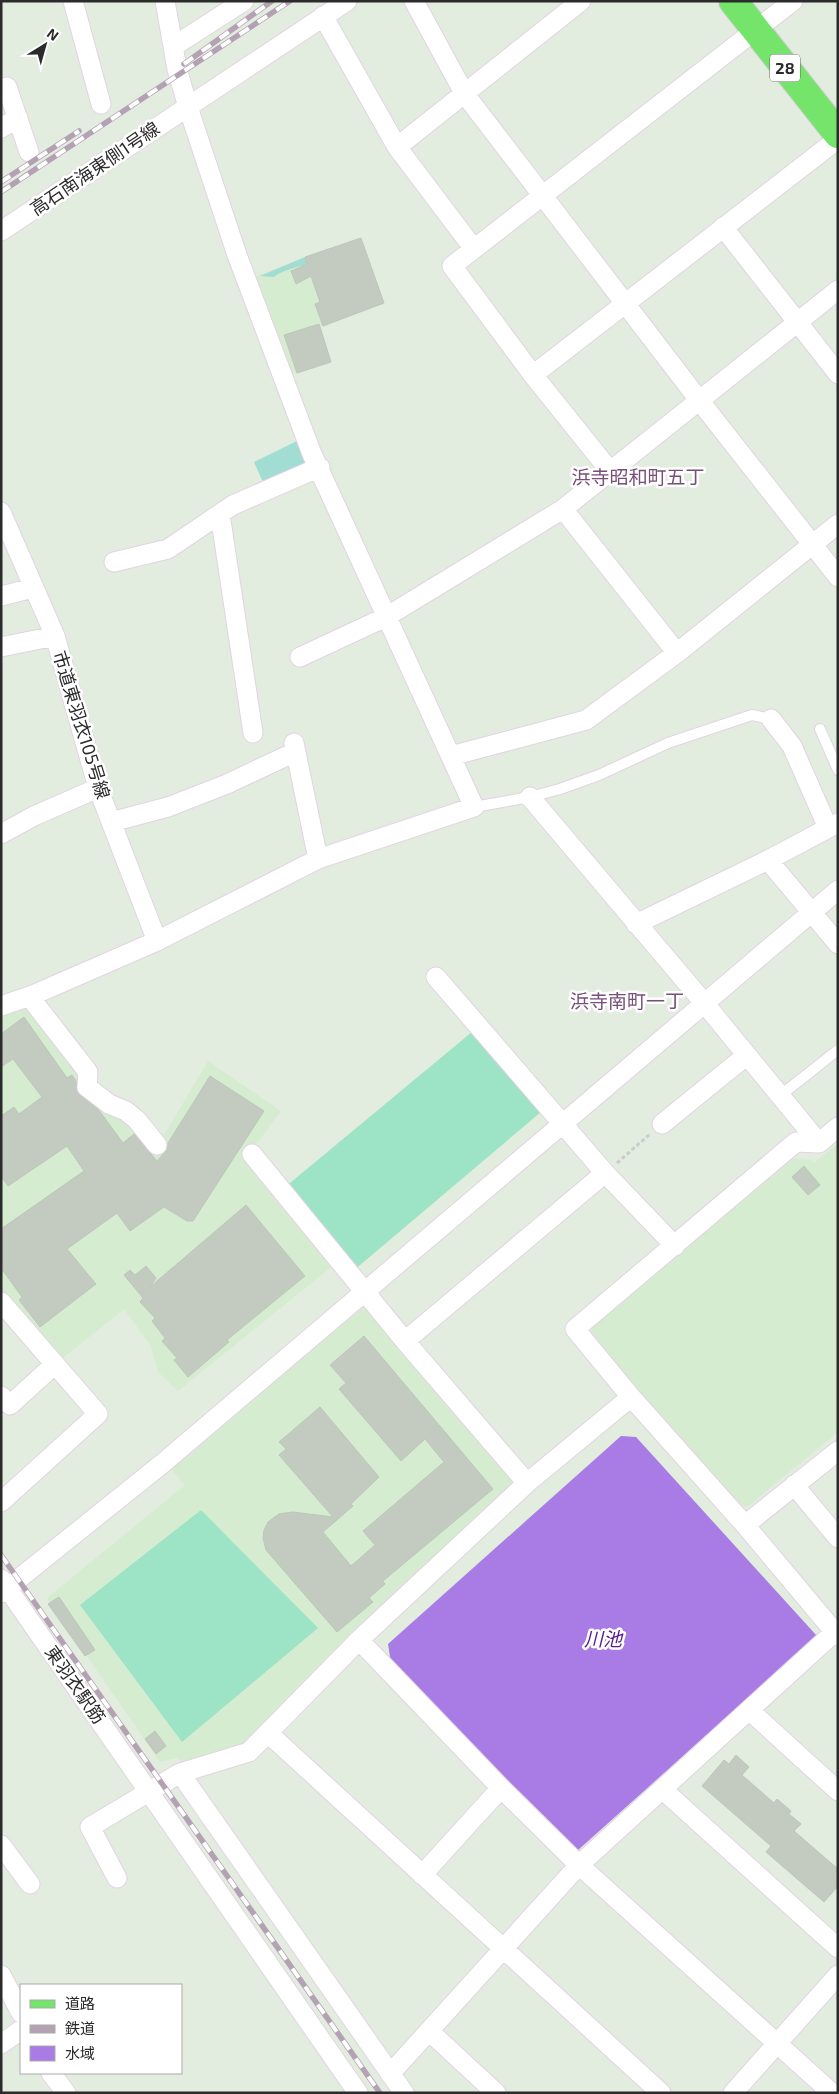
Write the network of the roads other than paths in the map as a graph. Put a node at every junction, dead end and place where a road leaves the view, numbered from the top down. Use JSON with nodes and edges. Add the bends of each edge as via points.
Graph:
{"nodes":[{"id":1,"x":72,"y":1,"type":"edge"},
{"id":2,"x":165,"y":1,"type":"edge"},
{"id":3,"x":244,"y":1,"type":"edge"},
{"id":4,"x":347,"y":1,"type":"edge"},
{"id":5,"x":414,"y":1,"type":"edge"},
{"id":6,"x":582,"y":1,"type":"edge"},
{"id":7,"x":733,"y":1,"type":"edge"},
{"id":8,"x":793,"y":1,"type":"edge"},
{"id":9,"x":323,"y":16,"type":"junction"},
{"id":10,"x":756,"y":30,"type":"junction"},
{"id":11,"x":174,"y":46,"type":"junction"},
{"id":12,"x":1,"y":88,"type":"edge"},
{"id":13,"x":464,"y":93,"type":"junction"},
{"id":14,"x":101,"y":104,"type":"dead end"},
{"id":15,"x":188,"y":107,"type":"junction"},
{"id":16,"x":18,"y":118,"type":"junction"},
{"id":17,"x":1,"y":128,"type":"edge"},
{"id":18,"x":838,"y":134,"type":"edge"},
{"id":19,"x":838,"y":138,"type":"edge"},
{"id":20,"x":397,"y":147,"type":"junction"},
{"id":21,"x":29,"y":152,"type":"dead end"},
{"id":22,"x":542,"y":196,"type":"junction"},
{"id":23,"x":724,"y":227,"type":"junction"},
{"id":24,"x":1,"y":231,"type":"edge"},
{"id":25,"x":474,"y":249,"type":"junction"},
{"id":26,"x":838,"y":290,"type":"edge"},
{"id":27,"x":626,"y":304,"type":"junction"},
{"id":28,"x":797,"y":322,"type":"junction"},
{"id":29,"x":838,"y":374,"type":"edge"},
{"id":30,"x":533,"y":375,"type":"junction"},
{"id":31,"x":699,"y":400,"type":"junction"},
{"id":32,"x":320,"y":467,"type":"junction"},
{"id":33,"x":610,"y":471,"type":"junction"},
{"id":34,"x":563,"y":509,"type":"junction"},
{"id":35,"x":1,"y":512,"type":"edge"},
{"id":36,"x":220,"y":514,"type":"junction"},
{"id":37,"x":838,"y":524,"type":"edge"},
{"id":38,"x":812,"y":544,"type":"junction"},
{"id":39,"x":114,"y":562,"type":"dead end"},
{"id":40,"x":838,"y":577,"type":"edge"},
{"id":41,"x":33,"y":588,"type":"junction"},
{"id":42,"x":1,"y":596,"type":"edge"},
{"id":43,"x":386,"y":617,"type":"junction"},
{"id":44,"x":55,"y":636,"type":"junction"},
{"id":45,"x":1,"y":647,"type":"edge"},
{"id":46,"x":677,"y":653,"type":"junction"},
{"id":47,"x":300,"y":657,"type":"dead end"},
{"id":48,"x":771,"y":719,"type":"joint"},
{"id":49,"x":820,"y":729,"type":"dead end"},
{"id":50,"x":253,"y":733,"type":"dead end"},
{"id":51,"x":450,"y":756,"type":"junction"},
{"id":52,"x":838,"y":770,"type":"edge"},
{"id":53,"x":98,"y":788,"type":"junction"},
{"id":54,"x":530,"y":797,"type":"junction"},
{"id":55,"x":474,"y":807,"type":"junction"},
{"id":56,"x":111,"y":822,"type":"junction"},
{"id":57,"x":833,"y":825,"type":"edge"},
{"id":58,"x":1,"y":834,"type":"edge"},
{"id":59,"x":318,"y":859,"type":"junction"},
{"id":60,"x":768,"y":860,"type":"junction"},
{"id":61,"x":838,"y":890,"type":"edge"},
{"id":62,"x":812,"y":913,"type":"junction"},
{"id":63,"x":636,"y":924,"type":"junction"},
{"id":64,"x":157,"y":941,"type":"junction"},
{"id":65,"x":838,"y":944,"type":"edge"},
{"id":66,"x":436,"y":978,"type":"dead end"},
{"id":67,"x":29,"y":996,"type":"junction"},
{"id":68,"x":705,"y":1004,"type":"junction"},
{"id":69,"x":1,"y":1006,"type":"edge"},
{"id":70,"x":838,"y":1050,"type":"edge"},
{"id":71,"x":746,"y":1055,"type":"junction"},
{"id":72,"x":781,"y":1095,"type":"junction"},
{"id":73,"x":562,"y":1123,"type":"junction"},
{"id":74,"x":662,"y":1124,"type":"road end"},
{"id":75,"x":838,"y":1127,"type":"edge"},
{"id":76,"x":819,"y":1143,"type":"junction"},
{"id":77,"x":157,"y":1145,"type":"dead end"},
{"id":78,"x":252,"y":1154,"type":"dead end"},
{"id":79,"x":605,"y":1173,"type":"junction"},
{"id":80,"x":675,"y":1246,"type":"junction"},
{"id":81,"x":364,"y":1291,"type":"junction"},
{"id":82,"x":1,"y":1302,"type":"edge"},
{"id":83,"x":405,"y":1341,"type":"junction"},
{"id":84,"x":55,"y":1364,"type":"junction"},
{"id":85,"x":1,"y":1396,"type":"edge"},
{"id":86,"x":631,"y":1397,"type":"junction"},
{"id":87,"x":838,"y":1451,"type":"edge"},
{"id":88,"x":527,"y":1483,"type":"junction"},
{"id":89,"x":794,"y":1485,"type":"junction"},
{"id":90,"x":1,"y":1502,"type":"edge"},
{"id":91,"x":745,"y":1525,"type":"junction"},
{"id":92,"x":838,"y":1538,"type":"edge"},
{"id":93,"x":3,"y":1587,"type":"edge"},
{"id":94,"x":836,"y":1632,"type":"edge"},
{"id":95,"x":359,"y":1640,"type":"junction"},
{"id":96,"x":749,"y":1710,"type":"junction"},
{"id":97,"x":268,"y":1733,"type":"junction"},
{"id":98,"x":180,"y":1773,"type":"junction"},
{"id":99,"x":501,"y":1788,"type":"junction"},
{"id":100,"x":662,"y":1789,"type":"junction"},
{"id":101,"x":149,"y":1791,"type":"junction"},
{"id":102,"x":838,"y":1791,"type":"edge"},
{"id":103,"x":1,"y":1845,"type":"edge"},
{"id":104,"x":579,"y":1865,"type":"junction"},
{"id":105,"x":422,"y":1875,"type":"junction"},
{"id":106,"x":117,"y":1878,"type":"dead end"},
{"id":107,"x":30,"y":1884,"type":"dead end"},
{"id":108,"x":838,"y":1948,"type":"edge"},
{"id":109,"x":503,"y":1949,"type":"junction"},
{"id":110,"x":1,"y":1975,"type":"edge"},
{"id":111,"x":838,"y":1975,"type":"edge"},
{"id":112,"x":20,"y":2011,"type":"edge"},
{"id":113,"x":20,"y":2031,"type":"edge"},
{"id":114,"x":428,"y":2031,"type":"junction"},
{"id":115,"x":777,"y":2043,"type":"junction"},
{"id":116,"x":1,"y":2044,"type":"edge"},
{"id":117,"x":52,"y":2074,"type":"edge"},
{"id":118,"x":390,"y":2074,"type":"junction"},
{"id":119,"x":66,"y":2093,"type":"edge"},
{"id":120,"x":358,"y":2093,"type":"edge"},
{"id":121,"x":404,"y":2093,"type":"edge"},
{"id":122,"x":496,"y":2093,"type":"edge"},
{"id":123,"x":661,"y":2093,"type":"edge"},
{"id":124,"x":733,"y":2093,"type":"edge"},
{"id":125,"x":832,"y":2093,"type":"edge"}],
"edges":[{"from":1,"to":14,"type":"street"},
{"from":2,"to":11,"type":"street"},
{"from":3,"to":11,"type":"street"},
{"from":4,"to":9,"type":"street","name":"高石南海東側1号線"},
{"from":5,"to":13,"type":"street"},
{"from":6,"to":13,"type":"street"},
{"from":7,"to":10,"type":"main road","number":"28"},
{"from":8,"to":10,"type":"street"},
{"from":9,"to":15,"type":"street","name":"高石南海東側1号線"},
{"from":9,"to":20,"type":"street"},
{"from":10,"to":18,"type":"main road","number":"28"},
{"from":10,"to":22,"type":"street"},
{"from":11,"to":15,"type":"street"},
{"from":12,"to":16,"type":"street","via":[[7,87]]},
{"from":13,"to":20,"type":"street"},
{"from":13,"to":22,"type":"street"},
{"from":15,"to":24,"type":"street","name":"高石南海東側1号線"},
{"from":15,"to":32,"type":"street","via":[[237,255],[312,454]]},
{"from":16,"to":17,"type":"street"},
{"from":16,"to":21,"type":"street"},
{"from":19,"to":23,"type":"street"},
{"from":20,"to":25,"type":"street"},
{"from":22,"to":25,"type":"street"},
{"from":22,"to":27,"type":"street"},
{"from":23,"to":27,"type":"street"},
{"from":23,"to":28,"type":"street"},
{"from":25,"to":30,"type":"street","via":[[452,266]]},
{"from":26,"to":28,"type":"street"},
{"from":27,"to":30,"type":"street"},
{"from":27,"to":31,"type":"street"},
{"from":28,"to":29,"type":"street"},
{"from":28,"to":31,"type":"street"},
{"from":30,"to":33,"type":"street"},
{"from":31,"to":33,"type":"street"},
{"from":31,"to":38,"type":"street"},
{"from":32,"to":36,"type":"street","via":[[262,491]]},
{"from":32,"to":43,"type":"street"},
{"from":33,"to":34,"type":"street"},
{"from":34,"to":43,"type":"street"},
{"from":34,"to":46,"type":"street"},
{"from":35,"to":41,"type":"street","name":"市道東羽衣105号線"},
{"from":36,"to":39,"type":"street","via":[[168,549]]},
{"from":36,"to":50,"type":"street"},
{"from":37,"to":38,"type":"street"},
{"from":38,"to":40,"type":"street"},
{"from":38,"to":46,"type":"street"},
{"from":41,"to":42,"type":"street"},
{"from":41,"to":44,"type":"street","name":"市道東羽衣105号線"},
{"from":43,"to":47,"type":"street"},
{"from":43,"to":51,"type":"street"},
{"from":44,"to":45,"type":"street"},
{"from":44,"to":53,"type":"street","name":"市道東羽衣105号線"},
{"from":46,"to":51,"type":"street","via":[[586,720]]},
{"from":48,"to":54,"type":"lane","via":[[752,715],[668,743],[599,775]]},
{"from":48,"to":57,"type":"street","via":[[792,746]]},
{"from":49,"to":52,"type":"lane"},
{"from":51,"to":55,"type":"street"},
{"from":53,"to":56,"type":"street","name":"市道東羽衣105号線"},
{"from":53,"to":58,"type":"street"},
{"from":54,"to":55,"type":"lane"},
{"from":54,"to":63,"type":"street"},
{"from":55,"to":59,"type":"street"},
{"from":56,"to":59,"type":"street","via":[[168,807],[227,784],[294,747]]},
{"from":56,"to":64,"type":"street","name":"市道東羽衣105号線"},
{"from":57,"to":60,"type":"street"},
{"from":59,"to":64,"type":"street"},
{"from":60,"to":62,"type":"street"},
{"from":60,"to":63,"type":"street"},
{"from":61,"to":62,"type":"street"},
{"from":62,"to":65,"type":"street"},
{"from":62,"to":68,"type":"street"},
{"from":63,"to":68,"type":"street"},
{"from":64,"to":67,"type":"street"},
{"from":66,"to":73,"type":"street"},
{"from":67,"to":69,"type":"street"},
{"from":67,"to":77,"type":"street","via":[[88,1072],[87,1087],[137,1120]]},
{"from":68,"to":71,"type":"street"},
{"from":68,"to":73,"type":"street"},
{"from":70,"to":72,"type":"lane"},
{"from":71,"to":72,"type":"street"},
{"from":71,"to":74,"type":"street"},
{"from":72,"to":76,"type":"street"},
{"from":73,"to":79,"type":"street"},
{"from":73,"to":81,"type":"street"},
{"from":75,"to":76,"type":"street"},
{"from":76,"to":80,"type":"street","via":[[796,1142]]},
{"from":78,"to":81,"type":"street"},
{"from":79,"to":80,"type":"street"},
{"from":79,"to":83,"type":"street"},
{"from":80,"to":86,"type":"street","via":[[575,1329]]},
{"from":81,"to":83,"type":"street"},
{"from":81,"to":93,"type":"street","via":[[162,1463]]},
{"from":82,"to":84,"type":"street"},
{"from":83,"to":88,"type":"street"},
{"from":84,"to":85,"type":"street","via":[[10,1405]]},
{"from":84,"to":90,"type":"street","via":[[98,1414]]},
{"from":86,"to":88,"type":"street"},
{"from":86,"to":91,"type":"street"},
{"from":87,"to":89,"type":"street"},
{"from":88,"to":95,"type":"street"},
{"from":89,"to":91,"type":"street"},
{"from":89,"to":92,"type":"street"},
{"from":91,"to":94,"type":"street"},
{"from":93,"to":101,"type":"street","name":"東羽衣駅筋"},
{"from":94,"to":96,"type":"street"},
{"from":95,"to":97,"type":"street"},
{"from":95,"to":99,"type":"street"},
{"from":96,"to":100,"type":"street"},
{"from":96,"to":102,"type":"street"},
{"from":97,"to":98,"type":"street","via":[[249,1752]]},
{"from":97,"to":105,"type":"street"},
{"from":98,"to":101,"type":"street"},
{"from":98,"to":118,"type":"street"},
{"from":99,"to":104,"type":"street"},
{"from":99,"to":105,"type":"street"},
{"from":100,"to":104,"type":"street"},
{"from":100,"to":108,"type":"street"},
{"from":101,"to":106,"type":"street","via":[[90,1827]]},
{"from":101,"to":120,"type":"street","name":"東羽衣駅筋"},
{"from":103,"to":107,"type":"street"},
{"from":104,"to":109,"type":"street"},
{"from":104,"to":115,"type":"street"},
{"from":105,"to":109,"type":"street"},
{"from":109,"to":114,"type":"street"},
{"from":109,"to":123,"type":"street"},
{"from":110,"to":112,"type":"street"},
{"from":111,"to":115,"type":"street"},
{"from":113,"to":116,"type":"street"},
{"from":114,"to":118,"type":"street"},
{"from":114,"to":122,"type":"street"},
{"from":115,"to":124,"type":"street"},
{"from":115,"to":125,"type":"street"},
{"from":117,"to":119,"type":"street"},
{"from":118,"to":121,"type":"street"}]}
